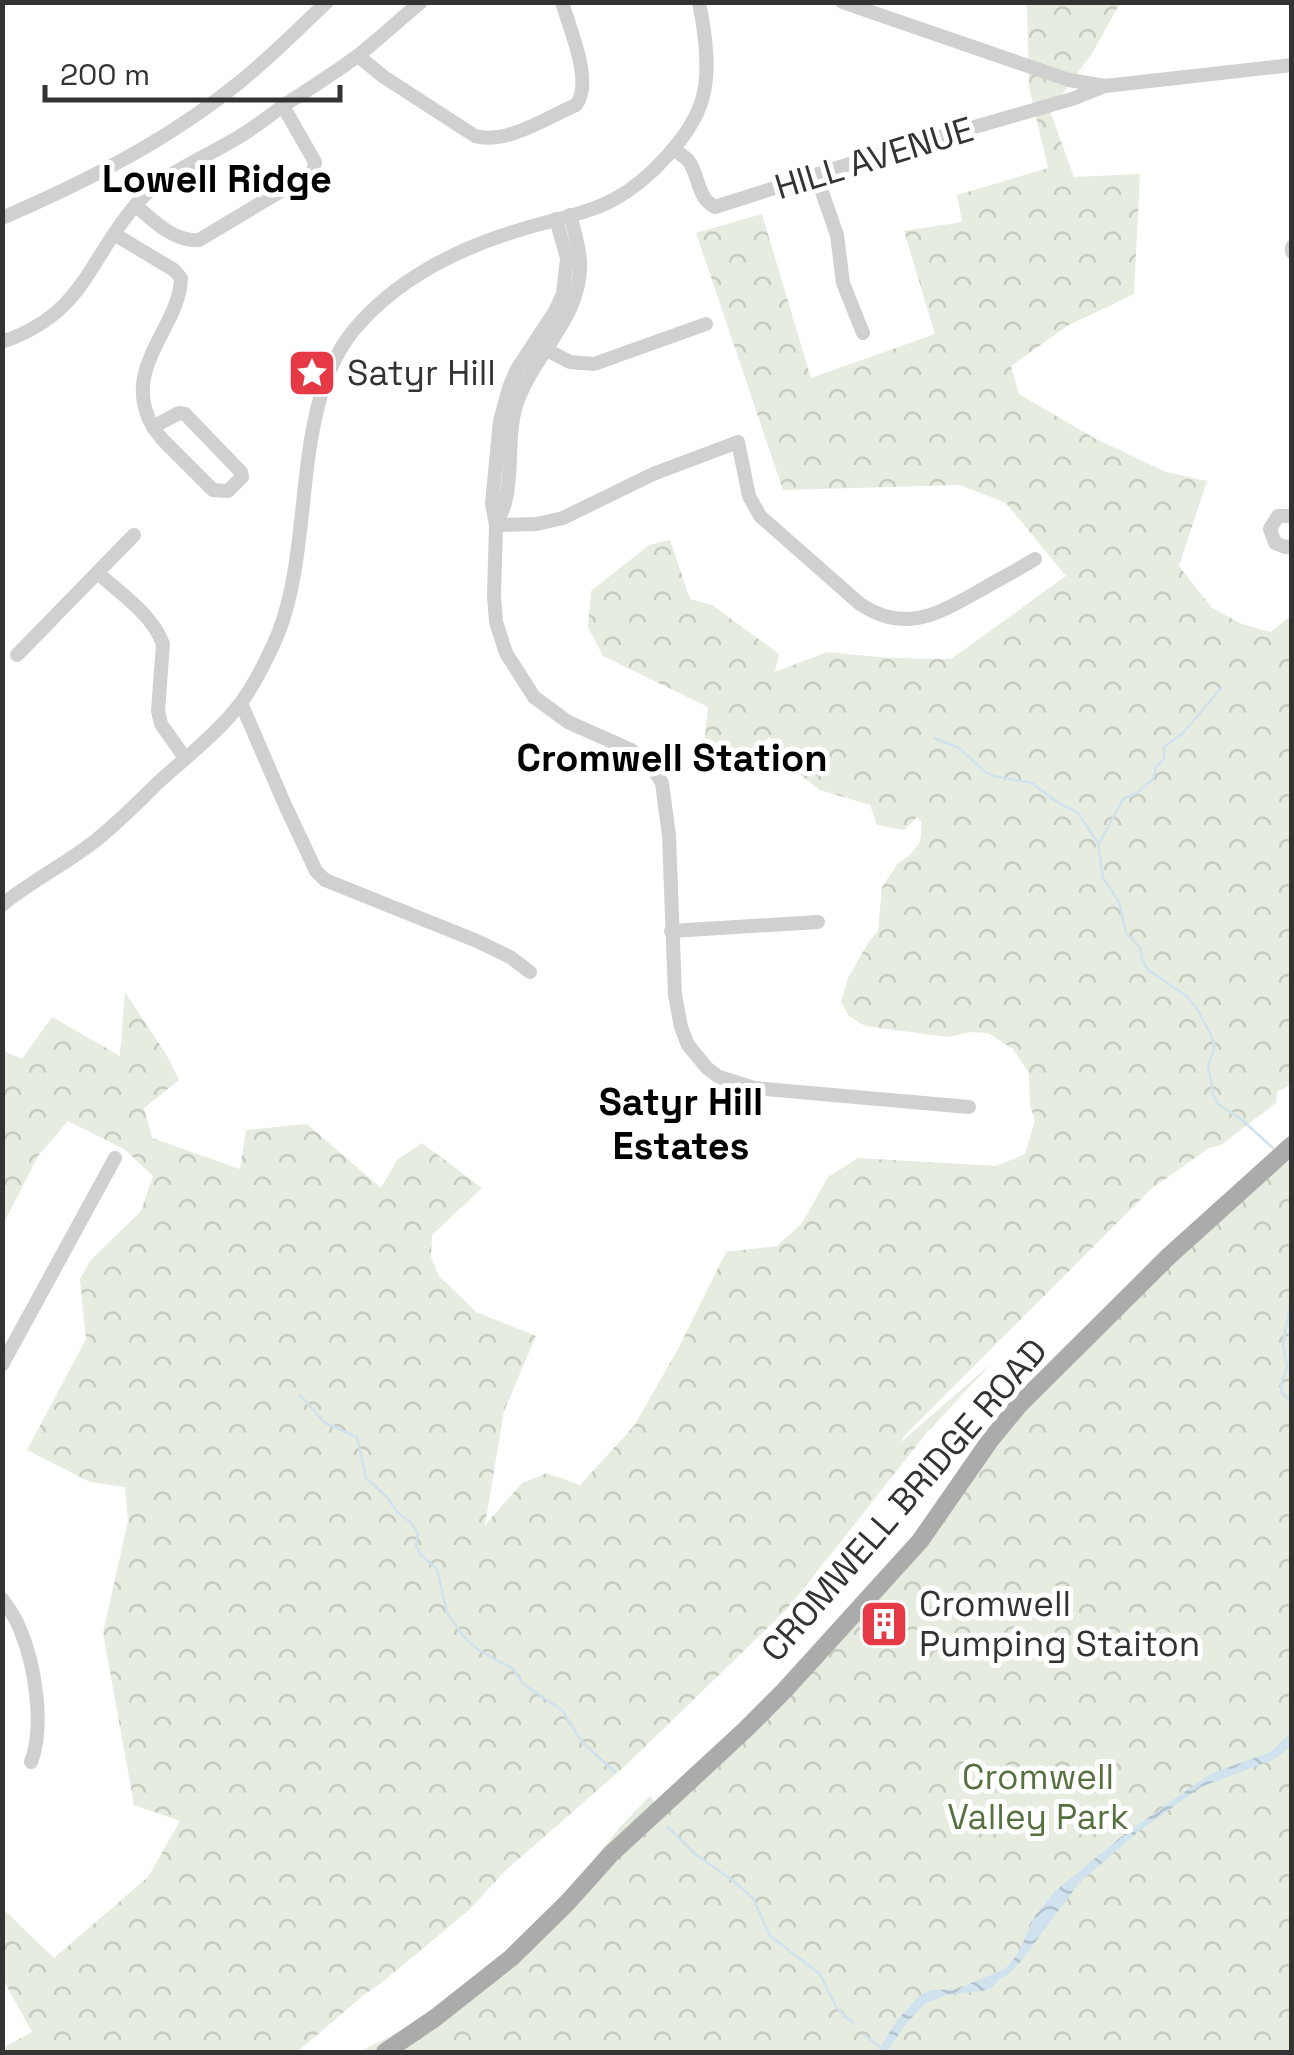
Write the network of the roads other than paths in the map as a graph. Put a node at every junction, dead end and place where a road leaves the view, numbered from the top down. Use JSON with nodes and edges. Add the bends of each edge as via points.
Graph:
{"nodes":[{"id":1,"x":327,"y":2,"type":"edge"},
{"id":2,"x":420,"y":2,"type":"edge"},
{"id":3,"x":562,"y":2,"type":"edge"},
{"id":4,"x":699,"y":2,"type":"edge"},
{"id":5,"x":842,"y":2,"type":"edge"},
{"id":6,"x":358,"y":56,"type":"junction"},
{"id":7,"x":1292,"y":65,"type":"edge"},
{"id":8,"x":1104,"y":86,"type":"junction"},
{"id":9,"x":282,"y":106,"type":"junction"},
{"id":10,"x":673,"y":149,"type":"junction"},
{"id":11,"x":816,"y":175,"type":"junction"},
{"id":12,"x":136,"y":206,"type":"junction"},
{"id":13,"x":563,"y":217,"type":"junction"},
{"id":14,"x":2,"y":218,"type":"edge"},
{"id":15,"x":114,"y":234,"type":"junction"},
{"id":16,"x":706,"y":324,"type":"dead end"},
{"id":17,"x":863,"y":333,"type":"dead end"},
{"id":18,"x":2,"y":342,"type":"edge"},
{"id":19,"x":540,"y":346,"type":"junction"},
{"id":20,"x":152,"y":427,"type":"junction"},
{"id":21,"x":1291,"y":512,"type":"edge"},
{"id":22,"x":496,"y":525,"type":"junction"},
{"id":23,"x":134,"y":535,"type":"dead end"},
{"id":24,"x":1292,"y":546,"type":"edge"},
{"id":25,"x":1035,"y":559,"type":"dead end"},
{"id":26,"x":98,"y":573,"type":"junction"},
{"id":27,"x":17,"y":655,"type":"dead end"},
{"id":28,"x":241,"y":703,"type":"junction"},
{"id":29,"x":185,"y":758,"type":"junction"},
{"id":30,"x":2,"y":906,"type":"edge"},
{"id":31,"x":818,"y":922,"type":"dead end"},
{"id":32,"x":671,"y":931,"type":"junction"},
{"id":33,"x":530,"y":972,"type":"dead end"},
{"id":34,"x":968,"y":1107,"type":"dead end"},
{"id":35,"x":1292,"y":1146,"type":"edge"},
{"id":36,"x":115,"y":1158,"type":"dead end"},
{"id":37,"x":2,"y":1365,"type":"edge"},
{"id":38,"x":2,"y":1600,"type":"edge"},
{"id":39,"x":31,"y":1762,"type":"dead end"},
{"id":40,"x":385,"y":2052,"type":"edge"}],
"edges":[{"from":1,"to":14,"type":"street","via":[[184,124],[104,171]]},
{"from":2,"to":6,"type":"street"},
{"from":3,"to":6,"type":"street","via":[[581,98],[504,137],[475,136]]},
{"from":4,"to":10,"type":"street","via":[[704,92]]},
{"from":5,"to":8,"type":"street"},
{"from":6,"to":9,"type":"street"},
{"from":7,"to":8,"type":"street"},
{"from":8,"to":11,"type":"street","name":"HILL AVENUE"},
{"from":9,"to":12,"type":"street"},
{"from":9,"to":12,"type":"street","via":[[314,159],[313,172],[199,240],[178,238]]},
{"from":10,"to":11,"type":"street","name":"HILL AVENUE","via":[[689,161],[703,198],[714,207]]},
{"from":10,"to":13,"type":"street","via":[[621,195]]},
{"from":11,"to":17,"type":"street","via":[[837,235],[842,283]]},
{"from":12,"to":15,"type":"street"},
{"from":13,"to":19,"type":"street","via":[[566,280]]},
{"from":13,"to":28,"type":"street","via":[[430,267],[349,335],[318,408],[296,563],[279,630]]},
{"from":15,"to":18,"type":"street","via":[[64,306]]},
{"from":15,"to":20,"type":"street","via":[[181,278],[145,375]]},
{"from":16,"to":19,"type":"street","via":[[594,364],[570,362]]},
{"from":19,"to":22,"type":"street","via":[[517,369],[500,421]]},
{"from":20,"to":20,"type":"street","via":[[184,414],[242,477],[228,491],[213,490]]},
{"from":21,"to":24,"type":"street","via":[[1274,520],[1270,534],[1280,546]]},
{"from":22,"to":25,"type":"street","via":[[562,518],[738,442],[760,516],[875,614],[930,616]]},
{"from":22,"to":32,"type":"street","via":[[496,622],[522,682],[568,722],[630,750],[662,783]]},
{"from":23,"to":26,"type":"street"},
{"from":26,"to":27,"type":"street"},
{"from":26,"to":29,"type":"street","via":[[159,634],[160,724]]},
{"from":28,"to":29,"type":"street"},
{"from":28,"to":33,"type":"street","via":[[324,880],[477,941]]},
{"from":29,"to":30,"type":"street","via":[[94,842]]},
{"from":31,"to":32,"type":"street"},
{"from":32,"to":34,"type":"street","via":[[681,1028],[719,1077],[754,1088]]},
{"from":35,"to":40,"type":"main road","name":"CROMWELL BRIDGE ROAD","via":[[1020,1404],[920,1540],[771,1704],[510,1958]]},
{"from":36,"to":37,"type":"street"},
{"from":38,"to":39,"type":"street","via":[[29,1658],[38,1728]]}]}
